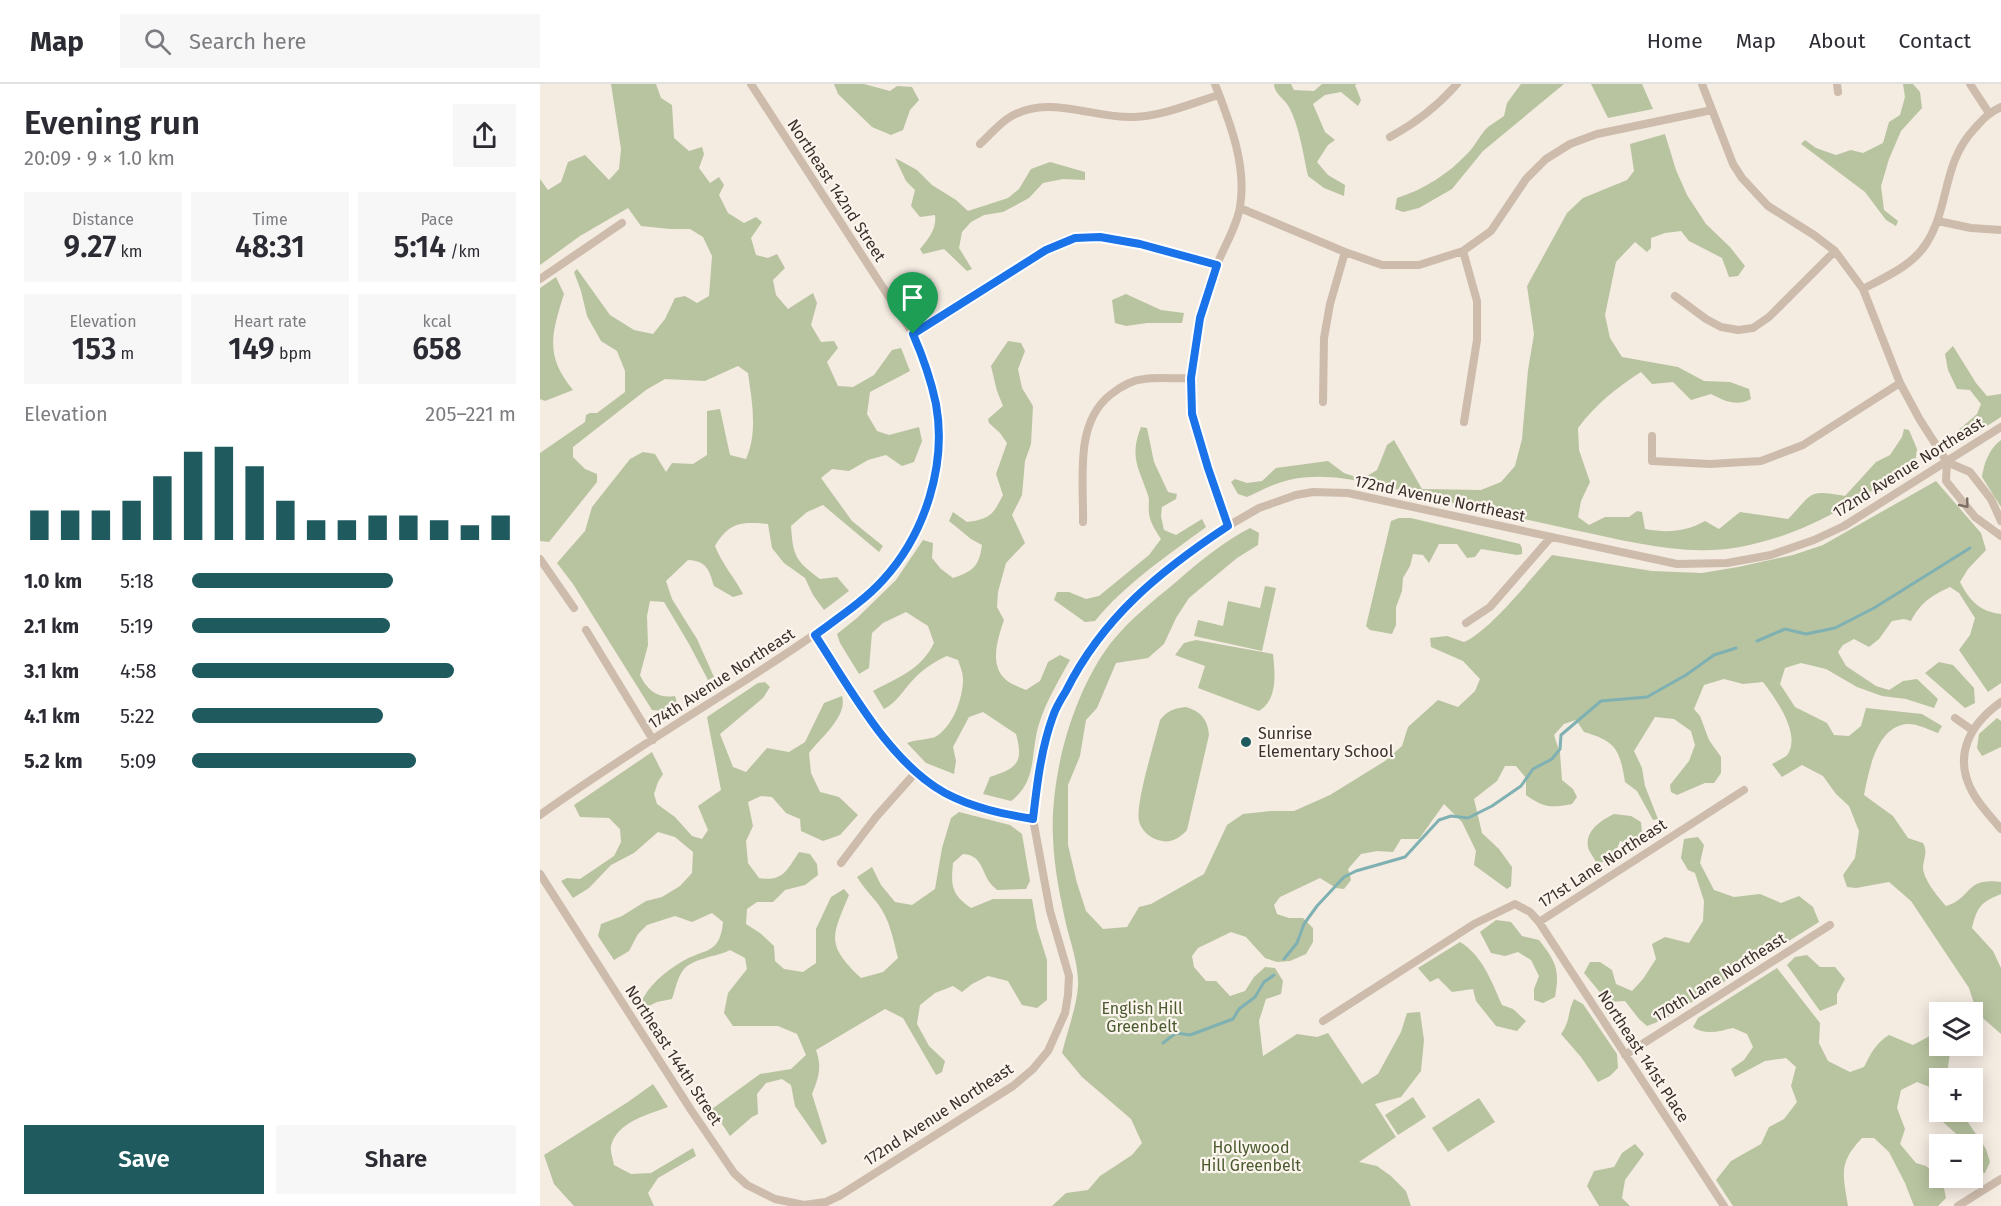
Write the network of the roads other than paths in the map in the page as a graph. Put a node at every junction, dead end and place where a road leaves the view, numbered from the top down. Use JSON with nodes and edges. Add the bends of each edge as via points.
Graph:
{"nodes":[{"id":1,"x":751,"y":84,"type":"edge"},
{"id":2,"x":1215,"y":84,"type":"edge"},
{"id":3,"x":1457,"y":84,"type":"edge"},
{"id":4,"x":1702,"y":84,"type":"edge"},
{"id":5,"x":1970,"y":84,"type":"edge"},
{"id":6,"x":1219,"y":95,"type":"junction"},
{"id":7,"x":2001,"y":107,"type":"edge"},
{"id":8,"x":1713,"y":110,"type":"junction"},
{"id":9,"x":1989,"y":113,"type":"junction"},
{"id":10,"x":1389,"y":137,"type":"dead end"},
{"id":11,"x":980,"y":144,"type":"dead end"},
{"id":12,"x":1240,"y":208,"type":"junction"},
{"id":13,"x":1938,"y":221,"type":"junction"},
{"id":14,"x":622,"y":223,"type":"dead end"},
{"id":15,"x":2001,"y":230,"type":"edge"},
{"id":16,"x":1463,"y":251,"type":"junction"},
{"id":17,"x":1345,"y":252,"type":"junction"},
{"id":18,"x":1835,"y":252,"type":"junction"},
{"id":19,"x":1217,"y":265,"type":"junction"},
{"id":20,"x":540,"y":279,"type":"edge"},
{"id":21,"x":1863,"y":290,"type":"junction"},
{"id":22,"x":1675,"y":296,"type":"dead end"},
{"id":23,"x":913,"y":334,"type":"junction"},
{"id":24,"x":1191,"y":378,"type":"junction"},
{"id":25,"x":1900,"y":383,"type":"junction"},
{"id":26,"x":1323,"y":402,"type":"dead end"},
{"id":27,"x":1464,"y":422,"type":"dead end"},
{"id":28,"x":2001,"y":427,"type":"edge"},
{"id":29,"x":1652,"y":436,"type":"dead end"},
{"id":30,"x":1947,"y":462,"type":"junction"},
{"id":31,"x":932,"y":484,"type":"joint"},
{"id":32,"x":2001,"y":521,"type":"edge"},
{"id":33,"x":1083,"y":522,"type":"dead end"},
{"id":34,"x":1228,"y":526,"type":"junction"},
{"id":35,"x":2001,"y":536,"type":"edge"},
{"id":36,"x":1551,"y":537,"type":"junction"},
{"id":37,"x":540,"y":560,"type":"edge"},
{"id":38,"x":574,"y":609,"type":"dead end"},
{"id":39,"x":1466,"y":623,"type":"dead end"},
{"id":40,"x":586,"y":630,"type":"dead end"},
{"id":41,"x":815,"y":635,"type":"junction"},
{"id":42,"x":2001,"y":702,"type":"edge"},
{"id":43,"x":1955,"y":718,"type":"dead end"},
{"id":44,"x":1972,"y":730,"type":"junction"},
{"id":45,"x":653,"y":740,"type":"junction"},
{"id":46,"x":916,"y":772,"type":"junction"},
{"id":47,"x":1744,"y":790,"type":"dead end"},
{"id":48,"x":540,"y":814,"type":"edge"},
{"id":49,"x":1033,"y":819,"type":"junction"},
{"id":50,"x":2001,"y":829,"type":"edge"},
{"id":51,"x":841,"y":863,"type":"dead end"},
{"id":52,"x":540,"y":874,"type":"edge"},
{"id":53,"x":1539,"y":922,"type":"junction"},
{"id":54,"x":1830,"y":925,"type":"dead end"},
{"id":55,"x":1323,"y":1021,"type":"dead end"},
{"id":56,"x":1625,"y":1055,"type":"junction"},
{"id":57,"x":2001,"y":1179,"type":"edge"},
{"id":58,"x":817,"y":1204,"type":"edge"},
{"id":59,"x":1962,"y":1205,"type":"edge"},
{"id":60,"x":1724,"y":1206,"type":"edge"}],
"edges":[{"from":1,"to":23,"type":"street","name":"Northeast 142nd Street"},
{"from":2,"to":6,"type":"street"},
{"from":3,"to":10,"type":"street","via":[[1417,122]]},
{"from":4,"to":8,"type":"street"},
{"from":5,"to":9,"type":"street"},
{"from":6,"to":11,"type":"street","via":[[1151,116],[1041,107],[1008,119]]},
{"from":6,"to":12,"type":"street","via":[[1236,142]]},
{"from":7,"to":9,"type":"street"},
{"from":8,"to":16,"type":"street","via":[[1597,134],[1570,144],[1546,159],[1526,179],[1491,231]]},
{"from":8,"to":18,"type":"street","via":[[1733,164],[1753,191],[1768,206]]},
{"from":9,"to":13,"type":"street","via":[[1964,139],[1952,162]]},
{"from":12,"to":17,"type":"street"},
{"from":12,"to":19,"type":"street"},
{"from":13,"to":15,"type":"street"},
{"from":13,"to":21,"type":"street","via":[[1925,246],[1907,264]]},
{"from":14,"to":20,"type":"street"},
{"from":16,"to":17,"type":"street","via":[[1419,265],[1397,266]]},
{"from":16,"to":27,"type":"street","via":[[1477,301],[1477,340]]},
{"from":17,"to":26,"type":"street","via":[[1324,338]]},
{"from":18,"to":21,"type":"street"},
{"from":18,"to":22,"type":"street","via":[[1769,317],[1752,328],[1721,327]]},
{"from":19,"to":23,"type":"street","via":[[1140,244],[1100,237],[1075,238],[1046,250]]},
{"from":19,"to":24,"type":"street","via":[[1200,318]]},
{"from":21,"to":25,"type":"street"},
{"from":23,"to":31,"type":"street","name":"Northeast 142nd Street","via":[[936,404],[938,456]]},
{"from":24,"to":33,"type":"street","via":[[1142,379],[1122,386],[1093,414],[1084,436]]},
{"from":24,"to":34,"type":"street","via":[[1192,414]]},
{"from":25,"to":29,"type":"street","via":[[1803,445],[1761,461],[1652,461]]},
{"from":25,"to":30,"type":"street"},
{"from":28,"to":30,"type":"street","name":"172nd Avenue Northeast"},
{"from":30,"to":32,"type":"street","via":[[1970,472],[1991,499]]},
{"from":30,"to":35,"type":"street","one_way":true,"via":[[1946,481],[1975,516]]},
{"from":30,"to":36,"type":"street","name":"172nd Avenue Northeast","via":[[1844,526],[1771,555],[1727,563],[1677,564]]},
{"from":31,"to":41,"type":"street","name":"174th Avenue Northeast","via":[[913,538],[883,580]]},
{"from":34,"to":36,"type":"street","name":"172nd Avenue Northeast","via":[[1259,508],[1296,495],[1348,493]]},
{"from":34,"to":49,"type":"street","name":"172nd Avenue Northeast","via":[[1161,574],[1120,611],[1074,673],[1054,714],[1041,757]]},
{"from":36,"to":39,"type":"street","via":[[1490,607]]},
{"from":37,"to":38,"type":"street"},
{"from":40,"to":45,"type":"street"},
{"from":41,"to":45,"type":"street","name":"174th Avenue Northeast"},
{"from":41,"to":46,"type":"street","via":[[884,737]]},
{"from":42,"to":44,"type":"street"},
{"from":43,"to":44,"type":"street"},
{"from":44,"to":50,"type":"street","via":[[1963,759],[1965,774],[1973,793]]},
{"from":45,"to":48,"type":"street","name":"174th Avenue Northeast"},
{"from":46,"to":49,"type":"street","via":[[968,803],[996,813]]},
{"from":46,"to":51,"type":"street"},
{"from":47,"to":53,"type":"street","name":"171st Lane Northeast"},
{"from":49,"to":58,"type":"street","name":"172nd Avenue Northeast","via":[[1050,911],[1069,975],[1065,1013],[1048,1051],[1013,1086],[839,1196]]},
{"from":52,"to":58,"type":"street","name":"Northeast 144th Street","via":[[734,1173],[747,1185],[775,1199]]},
{"from":53,"to":55,"type":"street","name":"171st Lane Northeast","via":[[1515,904],[1508,906]]},
{"from":53,"to":56,"type":"street","name":"Northeast 141st Place"},
{"from":54,"to":56,"type":"street","name":"170th Lane Northeast"},
{"from":56,"to":60,"type":"street","name":"Northeast 141st Place"},
{"from":57,"to":59,"type":"street"}]}
